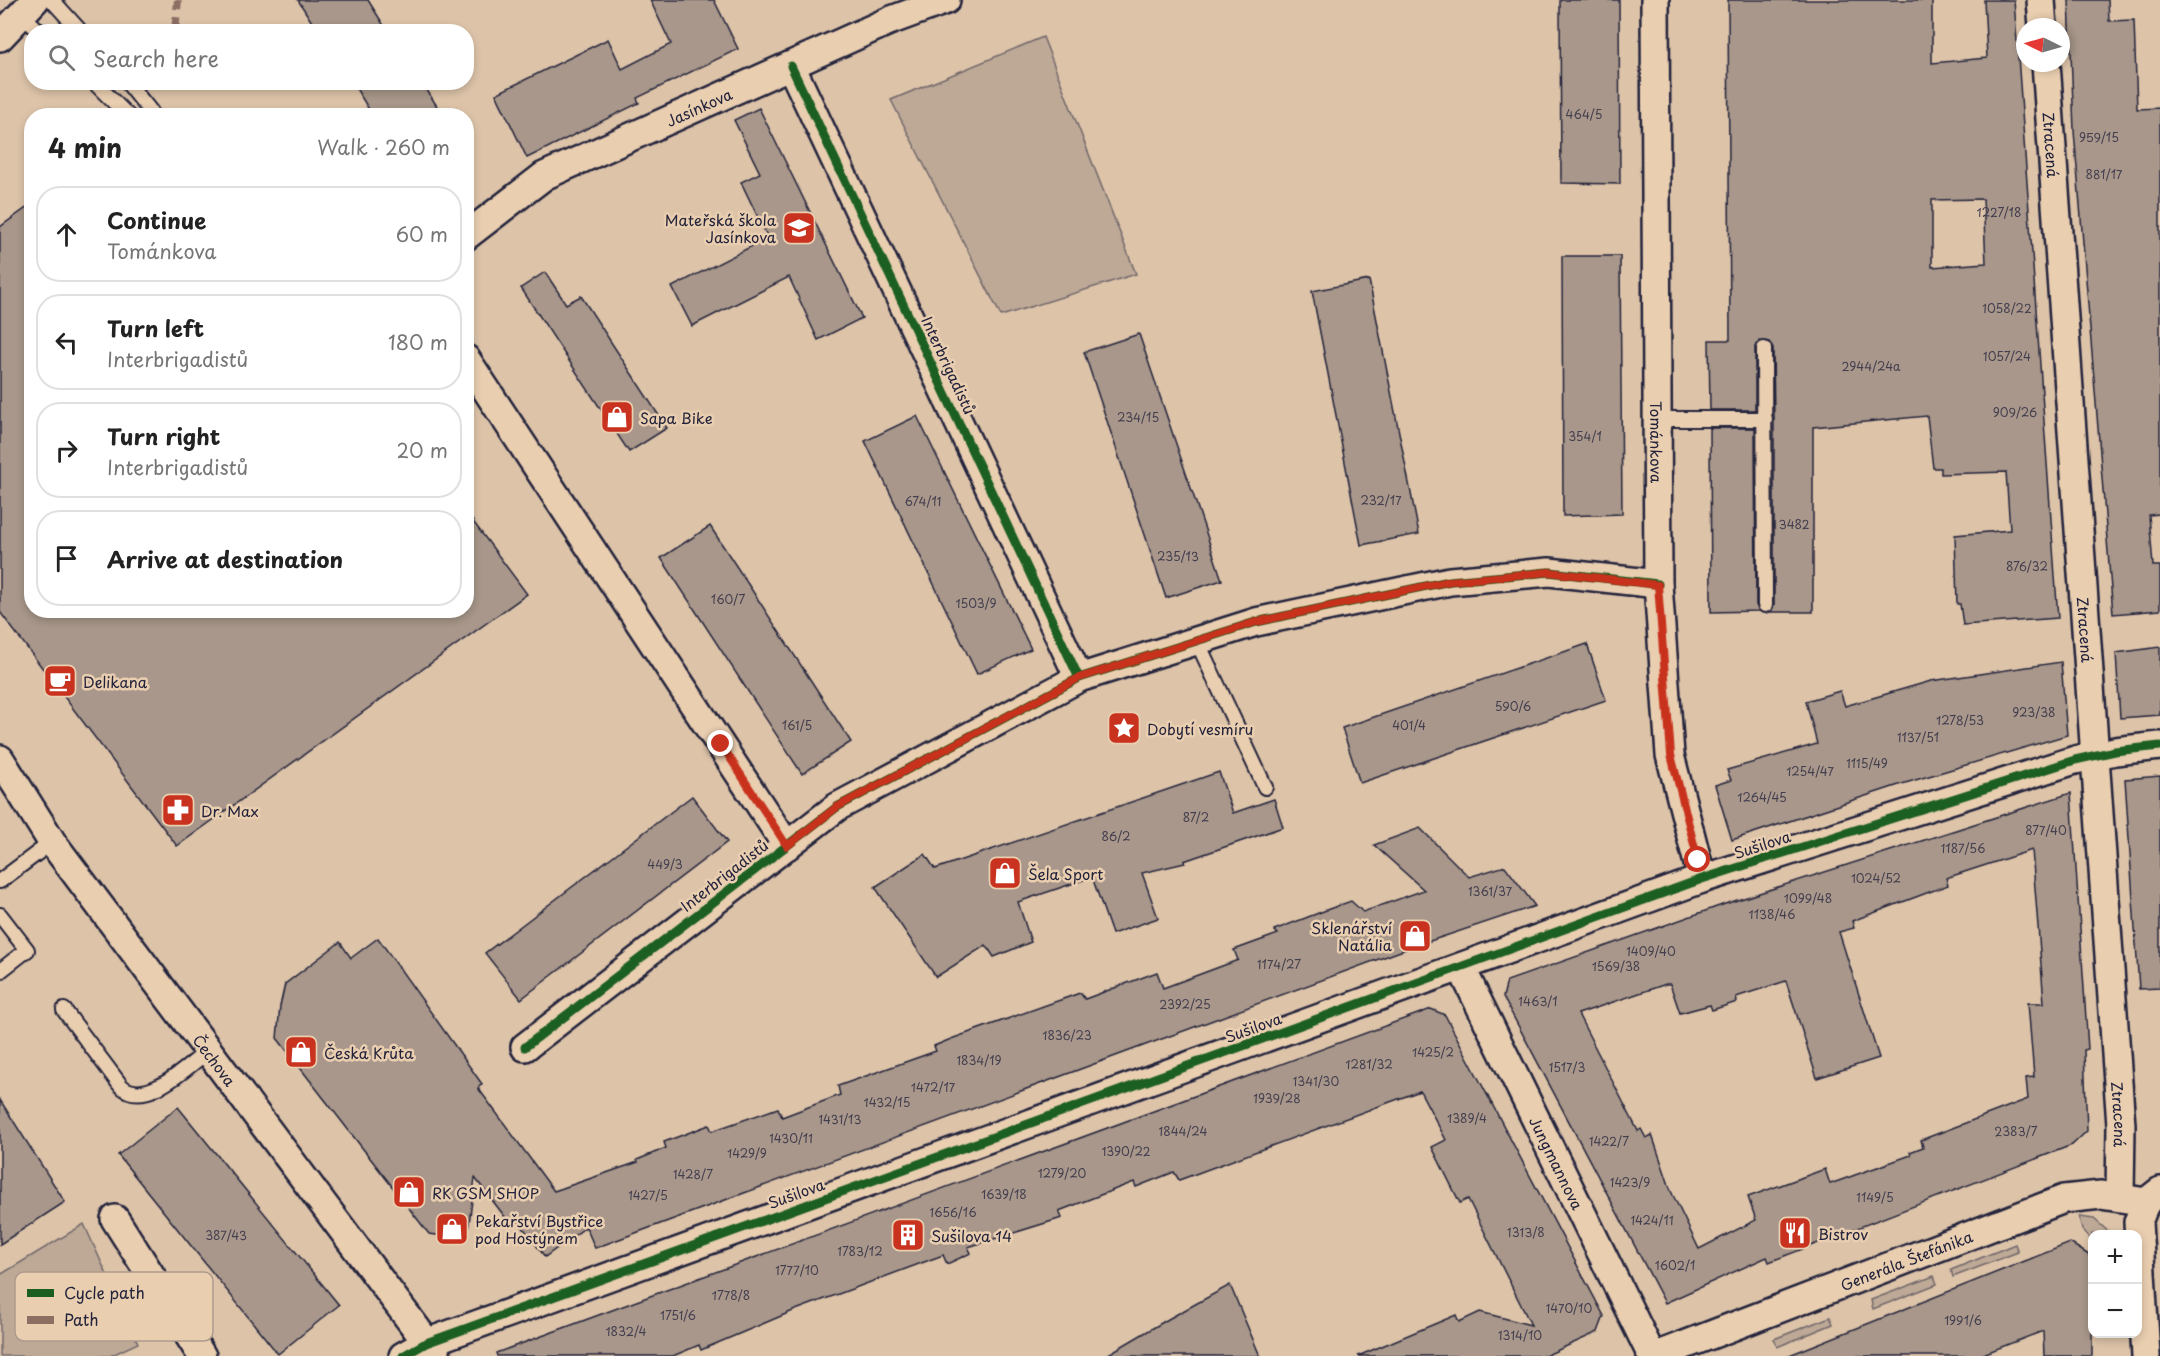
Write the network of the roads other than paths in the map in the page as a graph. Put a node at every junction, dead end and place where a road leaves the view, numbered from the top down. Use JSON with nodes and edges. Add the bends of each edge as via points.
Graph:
{"nodes":[{"id":1,"x":52,"y":0,"type":"edge"},
{"id":2,"x":946,"y":0,"type":"edge"},
{"id":3,"x":1655,"y":0,"type":"edge"},
{"id":4,"x":2041,"y":0,"type":"edge"},
{"id":5,"x":32,"y":15,"type":"edge"},
{"id":6,"x":2042,"y":18,"type":"edge"},
{"id":7,"x":74,"y":24,"type":"edge"},
{"id":8,"x":0,"y":36,"type":"edge"},
{"id":9,"x":791,"y":66,"type":"junction"},
{"id":10,"x":2047,"y":72,"type":"edge"},
{"id":11,"x":102,"y":90,"type":"edge"},
{"id":12,"x":133,"y":90,"type":"edge"},
{"id":13,"x":120,"y":108,"type":"edge"},
{"id":14,"x":148,"y":108,"type":"edge"},
{"id":15,"x":474,"y":230,"type":"edge"},
{"id":16,"x":1764,"y":349,"type":"dead end"},
{"id":17,"x":474,"y":371,"type":"edge"},
{"id":18,"x":1657,"y":419,"type":"junction"},
{"id":19,"x":1764,"y":419,"type":"junction"},
{"id":20,"x":1658,"y":585,"type":"junction"},
{"id":21,"x":1765,"y":605,"type":"dead end"},
{"id":22,"x":1197,"y":641,"type":"junction"},
{"id":23,"x":1079,"y":678,"type":"junction"},
{"id":24,"x":2160,"y":746,"type":"edge"},
{"id":25,"x":2096,"y":754,"type":"junction"},
{"id":26,"x":0,"y":759,"type":"edge"},
{"id":27,"x":1265,"y":787,"type":"dead end"},
{"id":28,"x":52,"y":842,"type":"junction"},
{"id":29,"x":787,"y":846,"type":"junction"},
{"id":30,"x":1702,"y":879,"type":"junction"},
{"id":31,"x":0,"y":881,"type":"edge"},
{"id":32,"x":0,"y":915,"type":"edge"},
{"id":33,"x":1461,"y":967,"type":"junction"},
{"id":34,"x":0,"y":971,"type":"edge"},
{"id":35,"x":64,"y":1010,"type":"dead end"},
{"id":36,"x":525,"y":1047,"type":"dead end"},
{"id":37,"x":209,"y":1050,"type":"junction"},
{"id":38,"x":2142,"y":1196,"type":"edge"},
{"id":39,"x":115,"y":1218,"type":"dead end"},
{"id":40,"x":149,"y":1272,"type":"edge"},
{"id":41,"x":193,"y":1341,"type":"edge"},
{"id":42,"x":422,"y":1352,"type":"edge"},
{"id":43,"x":202,"y":1356,"type":"edge"},
{"id":44,"x":1654,"y":1356,"type":"edge"},
{"id":45,"x":2146,"y":1356,"type":"edge"}],
"edges":[{"from":1,"to":7,"type":"lane"},
{"from":2,"to":9,"type":"street","name":"Jasínkova"},
{"from":3,"to":18,"type":"street","name":"Tománkova"},
{"from":4,"to":6,"type":"street"},
{"from":5,"to":8,"type":"street"},
{"from":9,"to":15,"type":"street","name":"Jasínkova","via":[[544,176]]},
{"from":9,"to":23,"type":"street","name":"Interbrigadistů"},
{"from":10,"to":25,"type":"street","name":"Ztracená"},
{"from":11,"to":13,"type":"lane"},
{"from":12,"to":14,"type":"lane"},
{"from":16,"to":19,"type":"lane"},
{"from":17,"to":29,"type":"street","name":"Interbrigadistů"},
{"from":18,"to":19,"type":"lane"},
{"from":18,"to":20,"type":"street","name":"Tománkova"},
{"from":19,"to":21,"type":"lane"},
{"from":20,"to":22,"type":"street","name":"Interbrigadistů","via":[[1549,572],[1450,581],[1256,622]]},
{"from":20,"to":30,"type":"street","name":"Tománkova","via":[[1671,755]]},
{"from":22,"to":23,"type":"street","name":"Interbrigadistů"},
{"from":22,"to":27,"type":"lane"},
{"from":23,"to":29,"type":"street","name":"Interbrigadistů","via":[[837,807]]},
{"from":24,"to":25,"type":"street","name":"Sušilova"},
{"from":25,"to":30,"type":"street","name":"Sušilova"},
{"from":25,"to":38,"type":"street","name":"Ztracená","via":[[2121,1125]]},
{"from":26,"to":28,"type":"street","name":"Čechova"},
{"from":28,"to":31,"type":"lane"},
{"from":28,"to":37,"type":"street","name":"Čechova"},
{"from":29,"to":36,"type":"street","name":"Interbrigadistů"},
{"from":30,"to":33,"type":"street","name":"Sušilova"},
{"from":32,"to":34,"type":"lane","via":[[27,950]]},
{"from":33,"to":42,"type":"street","name":"Sušilova"},
{"from":33,"to":44,"type":"street","name":"Jungmannova"},
{"from":35,"to":37,"type":"lane","via":[[129,1092],[144,1093],[157,1088]]},
{"from":37,"to":42,"type":"street","name":"Čechova"},
{"from":38,"to":44,"type":"street","name":"Generála Štefánika","via":[[2064,1199]]},
{"from":38,"to":45,"type":"street","name":"Ztracená","via":[[2138,1228]]},
{"from":39,"to":40,"type":"street"},
{"from":41,"to":43,"type":"street"}]}
